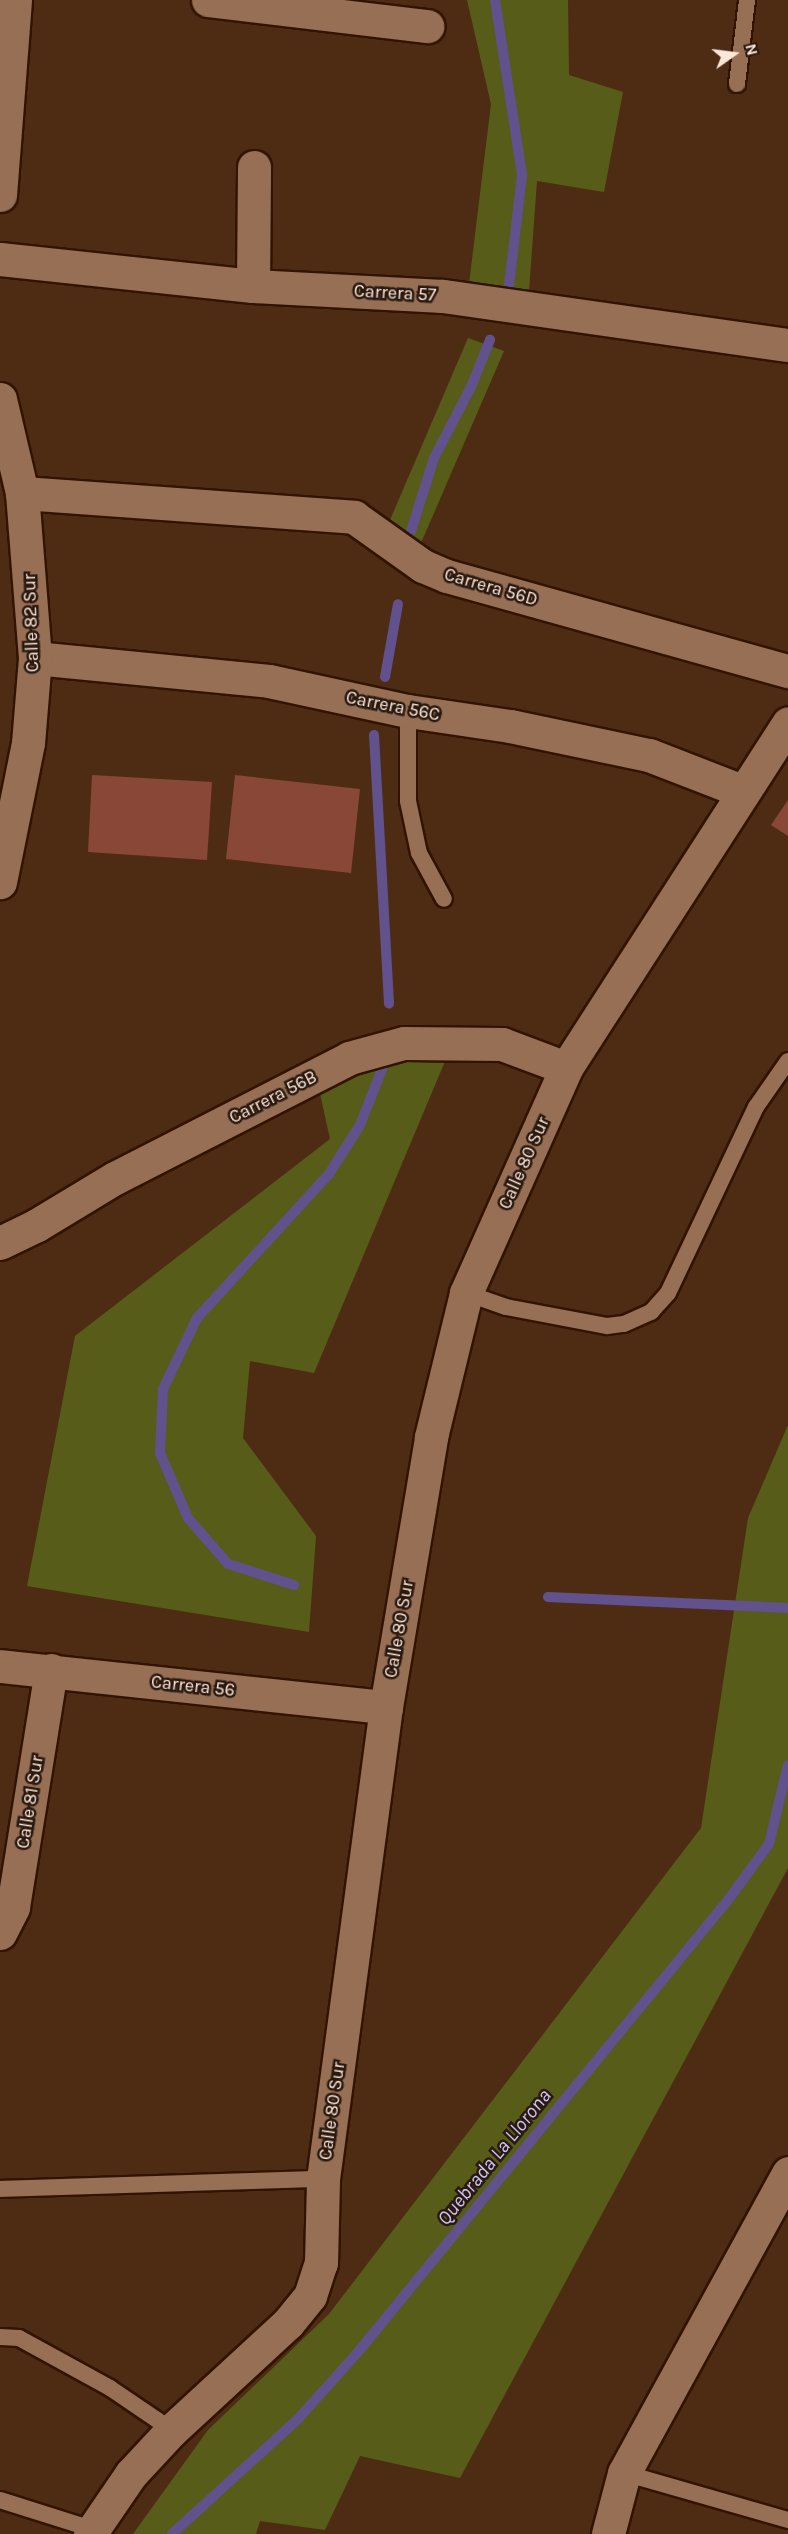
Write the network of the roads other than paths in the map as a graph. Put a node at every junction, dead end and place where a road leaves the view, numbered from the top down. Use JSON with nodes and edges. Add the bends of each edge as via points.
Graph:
{"nodes":[{"id":1,"x":15,"y":0,"type":"edge"},
{"id":2,"x":208,"y":0,"type":"edge"},
{"id":3,"x":747,"y":0,"type":"edge"},
{"id":4,"x":427,"y":26,"type":"dead end"},
{"id":5,"x":737,"y":84,"type":"dead end"},
{"id":6,"x":254,"y":167,"type":"dead end"},
{"id":7,"x":0,"y":195,"type":"edge"},
{"id":8,"x":0,"y":259,"type":"edge"},
{"id":9,"x":253,"y":286,"type":"junction"},
{"id":10,"x":788,"y":345,"type":"edge"},
{"id":11,"x":0,"y":399,"type":"edge"},
{"id":12,"x":22,"y":493,"type":"junction"},
{"id":13,"x":35,"y":658,"type":"junction"},
{"id":14,"x":788,"y":670,"type":"edge"},
{"id":15,"x":408,"y":711,"type":"junction"},
{"id":16,"x":788,"y":723,"type":"edge"},
{"id":17,"x":742,"y":791,"type":"junction"},
{"id":18,"x":0,"y":882,"type":"edge"},
{"id":19,"x":444,"y":899,"type":"dead end"},
{"id":20,"x":788,"y":1061,"type":"edge"},
{"id":21,"x":566,"y":1068,"type":"junction"},
{"id":22,"x":0,"y":1243,"type":"edge"},
{"id":23,"x":466,"y":1293,"type":"junction"},
{"id":24,"x":0,"y":1666,"type":"edge"},
{"id":25,"x":51,"y":1670,"type":"junction"},
{"id":26,"x":386,"y":1707,"type":"junction"},
{"id":27,"x":1,"y":1933,"type":"edge"},
{"id":28,"x":788,"y":2173,"type":"edge"},
{"id":29,"x":323,"y":2179,"type":"junction"},
{"id":30,"x":0,"y":2189,"type":"edge"},
{"id":31,"x":0,"y":2337,"type":"edge"},
{"id":32,"x":172,"y":2430,"type":"junction"},
{"id":33,"x":624,"y":2473,"type":"junction"},
{"id":34,"x":0,"y":2500,"type":"edge"},
{"id":35,"x":788,"y":2520,"type":"edge"},
{"id":36,"x":91,"y":2532,"type":"edge"},
{"id":37,"x":608,"y":2534,"type":"edge"}],
"edges":[{"from":1,"to":7,"type":"street"},
{"from":2,"to":4,"type":"street"},
{"from":3,"to":5,"type":"lane"},
{"from":6,"to":9,"type":"street"},
{"from":8,"to":9,"type":"street","name":"Carrera 57"},
{"from":9,"to":10,"type":"street","name":"Carrera 57","via":[[443,296]]},
{"from":11,"to":12,"type":"street","name":"Calle 82 Sur"},
{"from":12,"to":13,"type":"street","name":"Calle 82 Sur"},
{"from":12,"to":14,"type":"street","name":"Carrera 56D","via":[[354,517],[423,566],[447,576]]},
{"from":13,"to":15,"type":"street","name":"Carrera 56C","via":[[269,681]]},
{"from":13,"to":18,"type":"street","name":"Calle 82 Sur","via":[[28,743]]},
{"from":15,"to":17,"type":"street","name":"Carrera 56C","via":[[510,726],[649,755]]},
{"from":15,"to":19,"type":"lane","via":[[408,801],[419,853]]},
{"from":16,"to":17,"type":"street","name":"Calle 80 Sur"},
{"from":17,"to":21,"type":"street","name":"Calle 80 Sur"},
{"from":20,"to":23,"type":"lane","via":[[756,1107],[668,1293],[651,1312],[624,1324],[607,1326],[506,1307]]},
{"from":21,"to":22,"type":"street","name":"Carrera 56B","via":[[502,1044],[404,1043],[349,1058],[115,1178]]},
{"from":21,"to":23,"type":"street","name":"Calle 80 Sur"},
{"from":23,"to":26,"type":"street","name":"Calle 80 Sur","via":[[431,1437]]},
{"from":24,"to":25,"type":"street","name":"Carrera 56"},
{"from":25,"to":26,"type":"street","name":"Carrera 56"},
{"from":25,"to":27,"type":"street","name":"Calle 81 Sur","via":[[13,1906]]},
{"from":26,"to":29,"type":"street","name":"Calle 80 Sur"},
{"from":28,"to":33,"type":"street"},
{"from":29,"to":30,"type":"lane"},
{"from":29,"to":32,"type":"street","name":"Calle 80 Sur","via":[[321,2263],[310,2296],[288,2323]]},
{"from":31,"to":32,"type":"lane","via":[[19,2338],[110,2388]]},
{"from":32,"to":36,"type":"street","name":"Calle 80 Sur","via":[[131,2475]]},
{"from":33,"to":35,"type":"lane"},
{"from":33,"to":37,"type":"street"},
{"from":34,"to":36,"type":"lane"}]}
